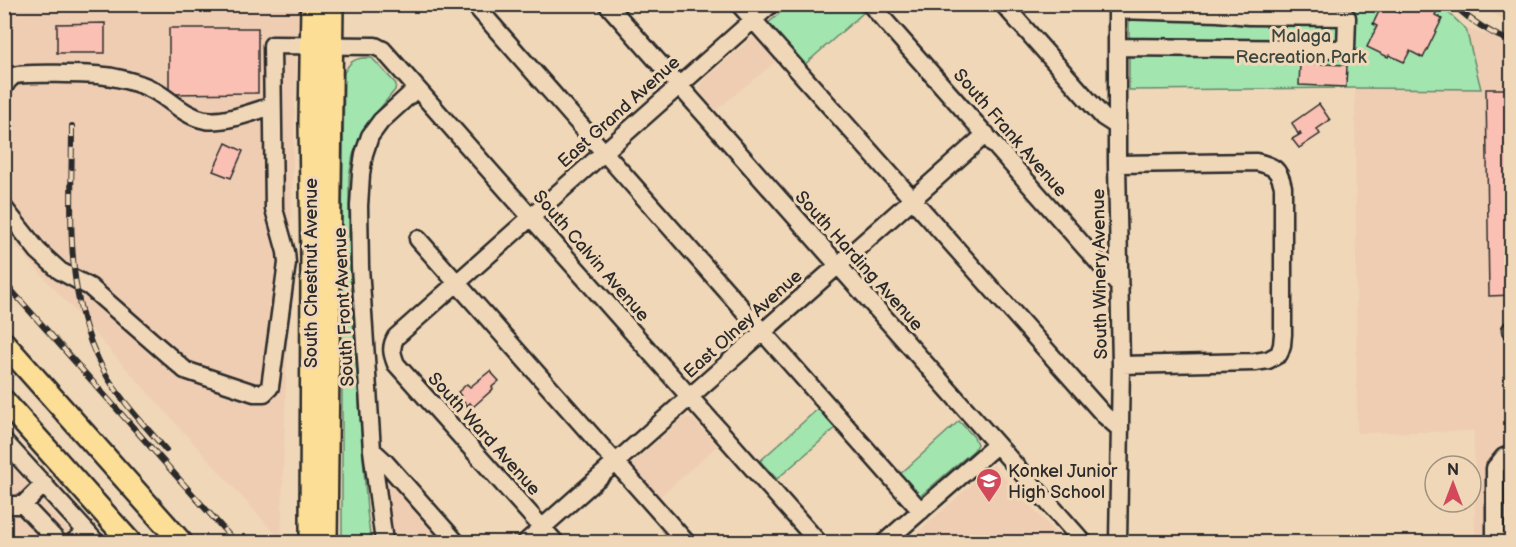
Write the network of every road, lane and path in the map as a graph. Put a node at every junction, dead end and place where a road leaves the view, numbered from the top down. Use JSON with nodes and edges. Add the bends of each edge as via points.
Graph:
{"nodes":[{"id":1,"x":312,"y":4,"type":"edge"},
{"id":2,"x":332,"y":4,"type":"edge"},
{"id":3,"x":474,"y":4,"type":"edge"},
{"id":4,"x":607,"y":4,"type":"edge"},
{"id":5,"x":739,"y":4,"type":"edge"},
{"id":6,"x":771,"y":4,"type":"edge"},
{"id":7,"x":870,"y":4,"type":"edge"},
{"id":8,"x":1004,"y":4,"type":"edge"},
{"id":9,"x":1117,"y":7,"type":"edge"},
{"id":10,"x":753,"y":20,"type":"junction"},
{"id":11,"x":322,"y":45,"type":"junction"},
{"id":12,"x":1117,"y":47,"type":"junction"},
{"id":13,"x":678,"y":85,"type":"junction"},
{"id":14,"x":4,"y":87,"type":"edge"},
{"id":15,"x":416,"y":89,"type":"junction"},
{"id":16,"x":272,"y":106,"type":"junction"},
{"id":17,"x":1117,"y":126,"type":"junction"},
{"id":18,"x":986,"y":134,"type":"junction"},
{"id":19,"x":604,"y":153,"type":"junction"},
{"id":20,"x":1117,"y":164,"type":"junction"},
{"id":21,"x":912,"y":200,"type":"junction"},
{"id":22,"x":4,"y":208,"type":"edge"},
{"id":23,"x":531,"y":217,"type":"junction"},
{"id":24,"x":418,"y":239,"type":"dead end"},
{"id":25,"x":837,"y":266,"type":"junction"},
{"id":26,"x":457,"y":284,"type":"junction"},
{"id":27,"x":1120,"y":287,"type":"junction"},
{"id":28,"x":764,"y":332,"type":"junction"},
{"id":29,"x":4,"y":343,"type":"edge"},
{"id":30,"x":392,"y":348,"type":"joint"},
{"id":31,"x":1121,"y":365,"type":"junction"},
{"id":32,"x":689,"y":397,"type":"junction"},
{"id":33,"x":4,"y":400,"type":"edge"},
{"id":34,"x":1120,"y":429,"type":"junction"},
{"id":35,"x":4,"y":441,"type":"edge"},
{"id":36,"x":996,"y":445,"type":"junction"},
{"id":37,"x":372,"y":450,"type":"junction"},
{"id":38,"x":1512,"y":454,"type":"edge"},
{"id":39,"x":615,"y":463,"type":"junction"},
{"id":40,"x":44,"y":484,"type":"junction"},
{"id":41,"x":23,"y":505,"type":"junction"},
{"id":42,"x":4,"y":506,"type":"edge"},
{"id":43,"x":921,"y":511,"type":"junction"},
{"id":44,"x":542,"y":528,"type":"junction"},
{"id":45,"x":85,"y":539,"type":"edge"},
{"id":46,"x":58,"y":543,"type":"edge"},
{"id":47,"x":130,"y":543,"type":"edge"},
{"id":48,"x":181,"y":543,"type":"edge"},
{"id":49,"x":311,"y":543,"type":"edge"},
{"id":50,"x":326,"y":543,"type":"edge"},
{"id":51,"x":384,"y":543,"type":"edge"},
{"id":52,"x":456,"y":543,"type":"edge"},
{"id":53,"x":526,"y":543,"type":"edge"},
{"id":54,"x":555,"y":543,"type":"edge"},
{"id":55,"x":686,"y":543,"type":"edge"},
{"id":56,"x":818,"y":543,"type":"edge"},
{"id":57,"x":885,"y":543,"type":"edge"},
{"id":58,"x":1083,"y":543,"type":"edge"},
{"id":59,"x":1119,"y":543,"type":"edge"},
{"id":60,"x":1495,"y":543,"type":"edge"}],
"edges":[{"from":1,"to":11,"type":"main road","name":"South Chestnut Avenue"},
{"from":2,"to":11,"type":"main road","name":"South Chestnut Avenue"},
{"from":3,"to":19,"type":"street"},
{"from":4,"to":13,"type":"street","name":"South Harding Avenue"},
{"from":5,"to":10,"type":"street"},
{"from":6,"to":10,"type":"street","name":"East Grand Avenue"},
{"from":7,"to":18,"type":"street","name":"South Frank Avenue"},
{"from":8,"to":17,"type":"street","via":[[1103,117]]},
{"from":9,"to":12,"type":"street","name":"South Winery Avenue"},
{"from":9,"to":12,"type":"street","via":[[1249,16],[1347,17],[1346,49]]},
{"from":10,"to":13,"type":"street","name":"East Grand Avenue"},
{"from":10,"to":21,"type":"street"},
{"from":11,"to":15,"type":"street","name":"South Calvin Avenue","via":[[375,46],[383,50]]},
{"from":11,"to":16,"type":"street","name":"South Calvin Avenue","via":[[272,45]]},
{"from":11,"to":49,"type":"main road","name":"South Chestnut Avenue","via":[[310,122]]},
{"from":11,"to":50,"type":"main road","name":"South Chestnut Avenue"},
{"from":12,"to":17,"type":"street","name":"South Winery Avenue"},
{"from":13,"to":19,"type":"street","name":"East Grand Avenue"},
{"from":13,"to":25,"type":"street","name":"South Harding Avenue"},
{"from":14,"to":16,"type":"street","via":[[15,75],[105,76],[148,87],[190,116],[206,120],[235,118]]},
{"from":15,"to":23,"type":"street","name":"South Calvin Avenue"},
{"from":15,"to":37,"type":"street","name":"South Front Avenue","via":[[370,136],[361,174],[360,267]]},
{"from":16,"to":22,"type":"street","via":[[274,209],[287,263],[270,387],[264,393],[185,370],[90,287],[60,271],[38,251]]},
{"from":17,"to":20,"type":"street","name":"South Winery Avenue"},
{"from":18,"to":21,"type":"street","name":"East Olney Avenue"},
{"from":18,"to":27,"type":"street","name":"South Frank Avenue"},
{"from":19,"to":23,"type":"street","name":"East Grand Avenue"},
{"from":19,"to":28,"type":"street"},
{"from":20,"to":27,"type":"street","name":"South Winery Avenue"},
{"from":20,"to":31,"type":"street","via":[[1256,162],[1276,170],[1283,187],[1283,334],[1279,354],[1255,362]]},
{"from":21,"to":25,"type":"street","name":"East Olney Avenue"},
{"from":21,"to":34,"type":"street"},
{"from":23,"to":26,"type":"street","name":"East Grand Avenue"},
{"from":23,"to":32,"type":"street","name":"South Calvin Avenue"},
{"from":24,"to":26,"type":"street"},
{"from":25,"to":28,"type":"street","name":"East Olney Avenue"},
{"from":25,"to":36,"type":"street","name":"South Harding Avenue"},
{"from":26,"to":30,"type":"street","name":"East Grand Avenue","via":[[396,337]]},
{"from":26,"to":39,"type":"street"},
{"from":27,"to":31,"type":"street","name":"South Winery Avenue"},
{"from":28,"to":32,"type":"street","name":"East Olney Avenue"},
{"from":28,"to":43,"type":"street"},
{"from":29,"to":48,"type":"main road"},
{"from":30,"to":44,"type":"street","name":"South Ward Avenue","via":[[396,364]]},
{"from":31,"to":34,"type":"street","name":"South Winery Avenue"},
{"from":32,"to":39,"type":"street","name":"East Olney Avenue"},
{"from":32,"to":56,"type":"street","name":"South Calvin Avenue"},
{"from":33,"to":47,"type":"main road"},
{"from":34,"to":59,"type":"street","name":"South Winery Avenue"},
{"from":35,"to":40,"type":"street"},
{"from":36,"to":43,"type":"street"},
{"from":36,"to":58,"type":"street","name":"South Harding Avenue"},
{"from":37,"to":51,"type":"street","name":"South Front Avenue"},
{"from":37,"to":52,"type":"street"},
{"from":38,"to":60,"type":"street","via":[[1495,468]]},
{"from":39,"to":44,"type":"street","name":"East Olney Avenue"},
{"from":39,"to":55,"type":"street"},
{"from":40,"to":41,"type":"street"},
{"from":40,"to":45,"type":"street"},
{"from":41,"to":42,"type":"street"},
{"from":41,"to":46,"type":"street"},
{"from":43,"to":57,"type":"street"},
{"from":44,"to":53,"type":"street","name":"East Olney Avenue"},
{"from":44,"to":54,"type":"street","name":"South Ward Avenue"}]}
